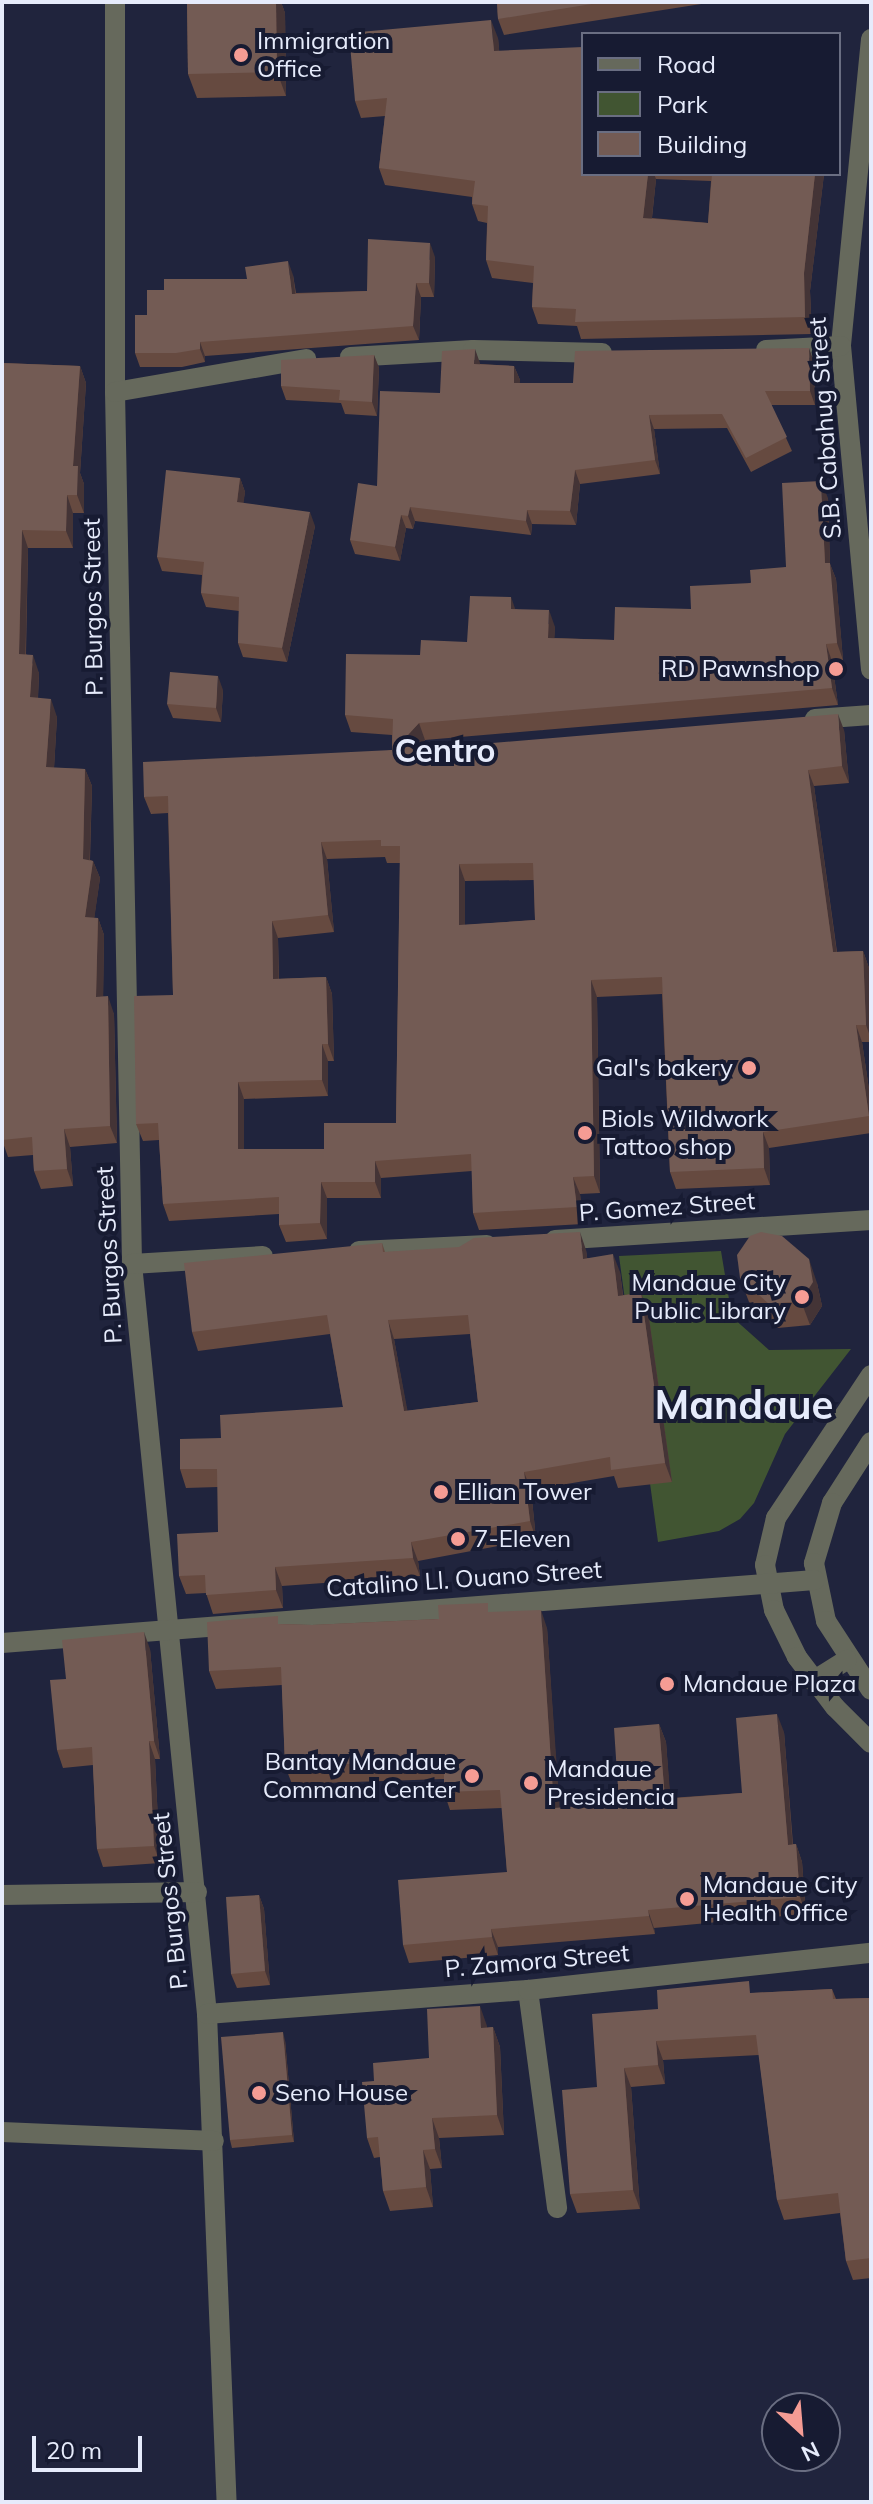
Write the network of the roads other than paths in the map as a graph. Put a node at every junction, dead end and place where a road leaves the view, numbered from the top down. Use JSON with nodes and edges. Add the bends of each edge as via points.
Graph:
{"nodes":[{"id":1,"x":115,"y":2,"type":"edge"},
{"id":2,"x":871,"y":39,"type":"edge"},
{"id":3,"x":841,"y":346,"type":"junction"},
{"id":4,"x":738,"y":351,"type":"edge"},
{"id":5,"x":632,"y":353,"type":"edge"},
{"id":6,"x":115,"y":392,"type":"junction"},
{"id":7,"x":871,"y":670,"type":"edge"},
{"id":8,"x":871,"y":715,"type":"edge"},
{"id":9,"x":791,"y":721,"type":"edge"},
{"id":10,"x":871,"y":1220,"type":"edge"},
{"id":11,"x":531,"y":1242,"type":"edge"},
{"id":12,"x":503,"y":1244,"type":"edge"},
{"id":13,"x":337,"y":1253,"type":"edge"},
{"id":14,"x":289,"y":1255,"type":"edge"},
{"id":15,"x":132,"y":1264,"type":"junction"},
{"id":16,"x":871,"y":1375,"type":"edge"},
{"id":17,"x":871,"y":1442,"type":"edge"},
{"id":18,"x":815,"y":1580,"type":"junction"},
{"id":19,"x":766,"y":1583,"type":"junction"},
{"id":20,"x":166,"y":1627,"type":"junction"},
{"id":21,"x":2,"y":1643,"type":"edge"},
{"id":22,"x":847,"y":1660,"type":"junction"},
{"id":23,"x":813,"y":1681,"type":"junction"},
{"id":24,"x":871,"y":1690,"type":"edge"},
{"id":25,"x":871,"y":1743,"type":"edge"},
{"id":26,"x":197,"y":1892,"type":"junction"},
{"id":27,"x":2,"y":1895,"type":"edge"},
{"id":28,"x":871,"y":1953,"type":"edge"},
{"id":29,"x":528,"y":1990,"type":"junction"},
{"id":30,"x":207,"y":2014,"type":"junction"},
{"id":31,"x":2,"y":2132,"type":"edge"},
{"id":32,"x":214,"y":2141,"type":"junction"},
{"id":33,"x":557,"y":2208,"type":"dead end"},
{"id":34,"x":227,"y":2502,"type":"edge"}],
"edges":[{"from":1,"to":6,"type":"street","name":"P. Burgos Street"},
{"from":2,"to":3,"type":"street","name":"S.B. Cabahug Street"},
{"from":3,"to":4,"type":"street"},
{"from":3,"to":7,"type":"street","name":"S.B. Cabahug Street"},
{"from":5,"to":6,"type":"street","via":[[473,350],[285,361]]},
{"from":6,"to":15,"type":"street","name":"P. Burgos Street"},
{"from":8,"to":9,"type":"street"},
{"from":10,"to":11,"type":"street","name":"P. Gomez Street"},
{"from":12,"to":13,"type":"street"},
{"from":14,"to":15,"type":"street"},
{"from":15,"to":20,"type":"street","name":"P. Burgos Street"},
{"from":16,"to":19,"type":"street","via":[[776,1518],[767,1546]]},
{"from":17,"to":18,"type":"street","via":[[832,1503],[816,1547]]},
{"from":18,"to":19,"type":"street","name":"Catalino Ll. Ouano Street"},
{"from":18,"to":22,"type":"street","via":[[826,1621]]},
{"from":19,"to":20,"type":"street","name":"Catalino Ll. Ouano Street"},
{"from":19,"to":23,"type":"street","via":[[783,1632]]},
{"from":20,"to":21,"type":"street","name":"Catalino Ll. Ouano Street"},
{"from":20,"to":26,"type":"street","name":"P. Burgos Street"},
{"from":22,"to":23,"type":"street"},
{"from":22,"to":24,"type":"street"},
{"from":23,"to":25,"type":"street"},
{"from":26,"to":27,"type":"street"},
{"from":26,"to":30,"type":"street","name":"P. Burgos Street"},
{"from":28,"to":29,"type":"street","name":"P. Zamora Street"},
{"from":29,"to":30,"type":"street","name":"P. Zamora Street"},
{"from":29,"to":33,"type":"street"},
{"from":30,"to":32,"type":"street","name":"P. Burgos Street"},
{"from":31,"to":32,"type":"street"},
{"from":32,"to":34,"type":"street","name":"P. Burgos Street"}]}
